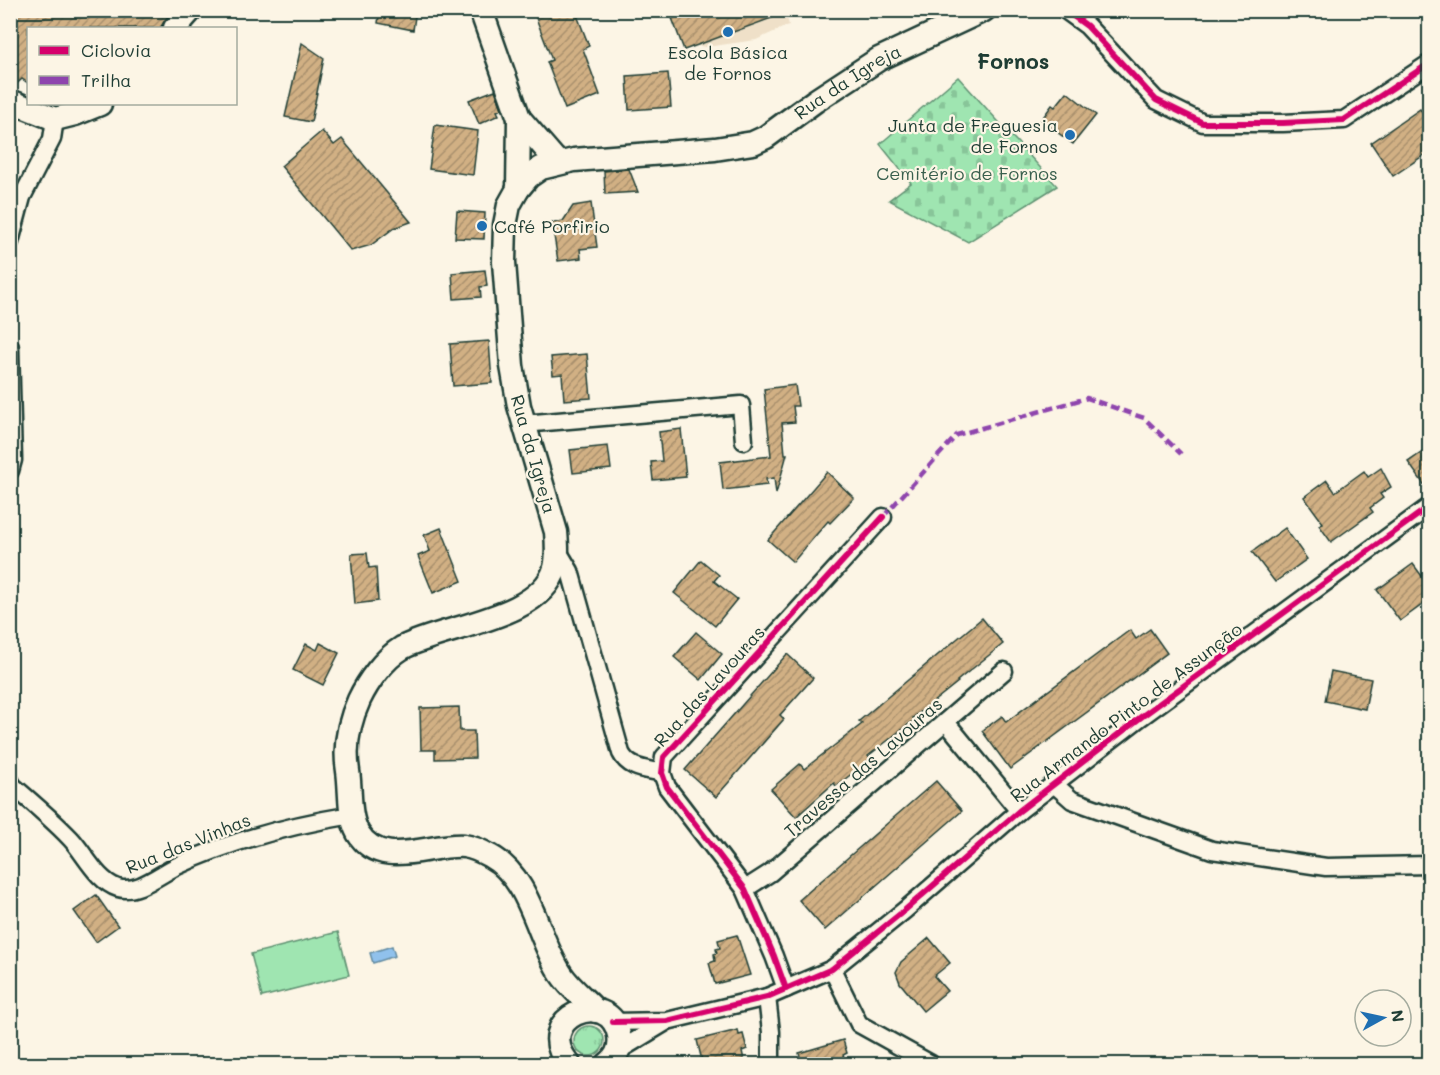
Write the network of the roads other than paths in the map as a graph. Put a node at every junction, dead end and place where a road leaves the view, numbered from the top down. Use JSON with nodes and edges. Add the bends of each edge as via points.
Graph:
{"nodes":[{"id":1,"x":191,"y":10,"type":"edge"},
{"id":2,"x":481,"y":10,"type":"edge"},
{"id":3,"x":984,"y":10,"type":"edge"},
{"id":4,"x":1065,"y":10,"type":"edge"},
{"id":5,"x":176,"y":27,"type":"edge"},
{"id":6,"x":1430,"y":63,"type":"edge"},
{"id":7,"x":10,"y":101,"type":"edge"},
{"id":8,"x":98,"y":105,"type":"edge"},
{"id":9,"x":519,"y":118,"type":"junction"},
{"id":10,"x":55,"y":119,"type":"junction"},
{"id":11,"x":558,"y":163,"type":"junction"},
{"id":12,"x":518,"y":189,"type":"junction"},
{"id":13,"x":10,"y":242,"type":"edge"},
{"id":14,"x":10,"y":347,"type":"edge"},
{"id":15,"x":524,"y":424,"type":"junction"},
{"id":16,"x":744,"y":441,"type":"dead end"},
{"id":17,"x":10,"y":471,"type":"edge"},
{"id":18,"x":1430,"y":506,"type":"edge"},
{"id":19,"x":883,"y":517,"type":"dead end"},
{"id":20,"x":558,"y":551,"type":"junction"},
{"id":21,"x":1004,"y":671,"type":"dead end"},
{"id":22,"x":946,"y":722,"type":"junction"},
{"id":23,"x":662,"y":772,"type":"junction"},
{"id":24,"x":10,"y":781,"type":"edge"},
{"id":25,"x":1054,"y":784,"type":"junction"},
{"id":26,"x":1019,"y":811,"type":"junction"},
{"id":27,"x":352,"y":815,"type":"junction"},
{"id":28,"x":1430,"y":865,"type":"edge"},
{"id":29,"x":744,"y":889,"type":"junction"},
{"id":30,"x":832,"y":969,"type":"junction"},
{"id":31,"x":562,"y":975,"type":"junction"},
{"id":32,"x":786,"y":989,"type":"junction"},
{"id":33,"x":767,"y":997,"type":"junction"},
{"id":34,"x":604,"y":1016,"type":"junction"},
{"id":35,"x":667,"y":1021,"type":"junction"},
{"id":36,"x":561,"y":1028,"type":"junction"},
{"id":37,"x":613,"y":1058,"type":"edge"},
{"id":38,"x":565,"y":1062,"type":"edge"},
{"id":39,"x":771,"y":1065,"type":"edge"},
{"id":40,"x":931,"y":1065,"type":"edge"}],
"edges":[{"from":1,"to":5,"type":"main road"},
{"from":2,"to":9,"type":"main road"},
{"from":3,"to":11,"type":"main road","name":"Rua da Igreja","via":[[879,59],[753,143]]},
{"from":4,"to":6,"type":"street","via":[[1087,26],[1156,100],[1203,123],[1344,120]]},
{"from":7,"to":10,"type":"main road"},
{"from":8,"to":10,"type":"main road"},
{"from":9,"to":11,"type":"main road"},
{"from":9,"to":12,"type":"main road"},
{"from":10,"to":13,"type":"street","via":[[52,139],[22,197]]},
{"from":11,"to":12,"type":"main road","name":"Rua da Igreja","via":[[541,168]]},
{"from":12,"to":15,"type":"main road","name":"Rua da Igreja","via":[[507,215],[504,262],[512,366]]},
{"from":14,"to":17,"type":"street","via":[[14,460]]},
{"from":15,"to":16,"type":"street","via":[[741,405]]},
{"from":15,"to":20,"type":"main road","name":"Rua da Igreja"},
{"from":18,"to":25,"type":"street","name":"Rua Armando Pinto de Assunção"},
{"from":19,"to":23,"type":"street","name":"Rua das Lavouras","via":[[664,757]]},
{"from":20,"to":23,"type":"street","via":[[570,571],[621,753],[634,767]]},
{"from":20,"to":27,"type":"main road","name":"Rua da Igreja","via":[[554,570],[544,587],[527,602],[422,639],[400,650],[377,672],[354,710],[345,754]]},
{"from":21,"to":22,"type":"street","name":"Travessa das Lavouras"},
{"from":22,"to":26,"type":"street"},
{"from":22,"to":29,"type":"street","name":"Travessa das Lavouras","via":[[770,873]]},
{"from":23,"to":29,"type":"street","name":"Rua das Lavouras","via":[[667,787]]},
{"from":24,"to":27,"type":"street","name":"Rua das Vinhas","via":[[72,840],[103,878],[118,888],[133,889],[236,841]]},
{"from":25,"to":26,"type":"street","name":"Rua Armando Pinto de Assunção"},
{"from":25,"to":28,"type":"street","via":[[1072,800],[1212,850],[1326,867]]},
{"from":26,"to":30,"type":"street","name":"Rua Armando Pinto de Assunção"},
{"from":27,"to":31,"type":"main road","name":"Rua da Igreja","via":[[359,833],[372,849],[398,853],[465,846],[490,856],[513,874]]},
{"from":29,"to":32,"type":"street","name":"Rua das Lavouras"},
{"from":30,"to":32,"type":"street","name":"Rua Armando Pinto de Assunção"},
{"from":30,"to":40,"type":"street","via":[[859,1024]]},
{"from":31,"to":34,"type":"main road","name":"Rua da Igreja"},
{"from":31,"to":36,"type":"main road","name":"Rua da Igreja"},
{"from":32,"to":33,"type":"street","name":"Rua Armando Pinto de Assunção"},
{"from":33,"to":35,"type":"street","name":"Rua Armando Pinto de Assunção"},
{"from":33,"to":39,"type":"street"},
{"from":34,"to":35,"type":"street","name":"Rua Armando Pinto de Assunção"},
{"from":34,"to":36,"type":"main road","via":[[585,1010],[575,1013]]},
{"from":34,"to":37,"type":"main road","via":[[618,1031],[620,1041]]},
{"from":35,"to":37,"type":"street","name":"Rua Armando Pinto de Assunção"},
{"from":36,"to":38,"type":"main road","name":"Rua da Igreja","via":[[559,1048]]}]}
